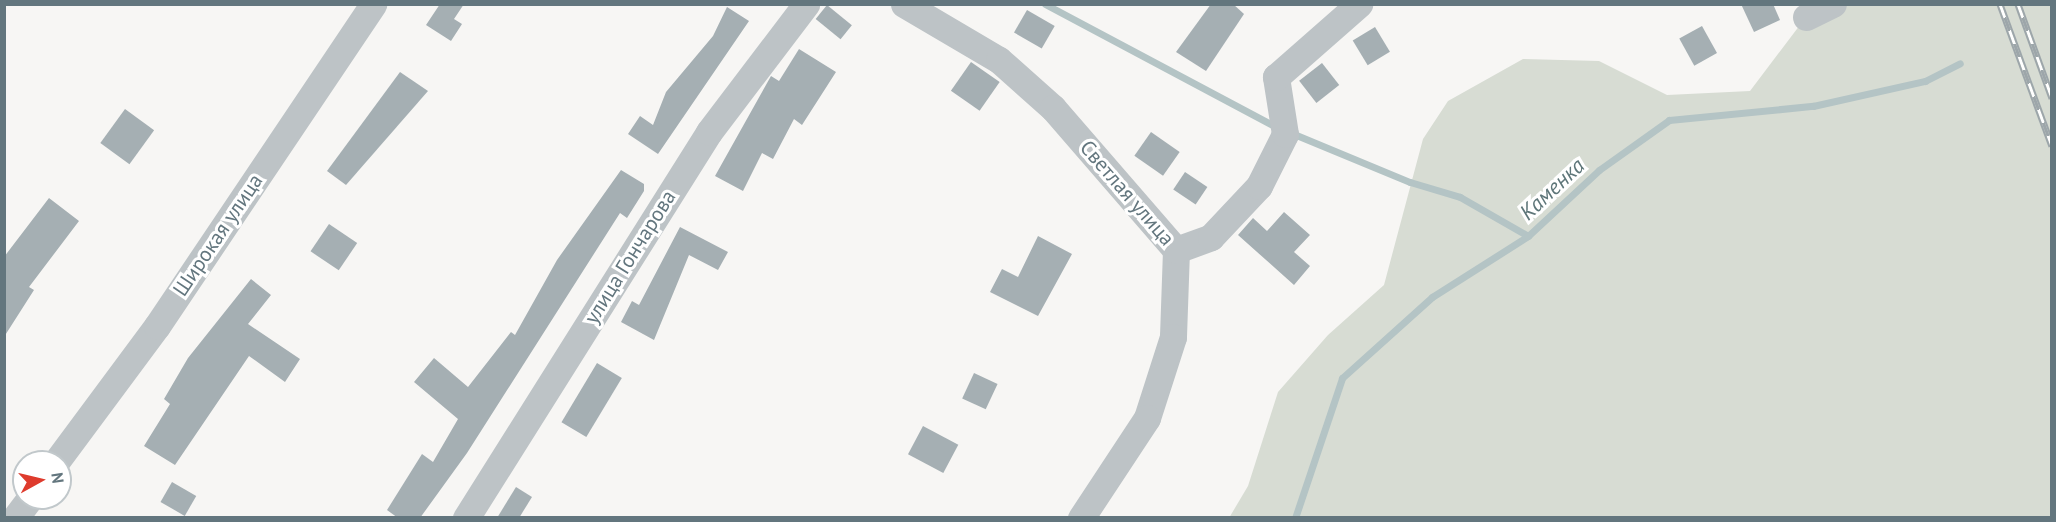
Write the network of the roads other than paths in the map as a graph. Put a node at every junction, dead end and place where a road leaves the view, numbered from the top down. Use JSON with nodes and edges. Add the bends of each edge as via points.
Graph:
{"nodes":[{"id":1,"x":373,"y":4,"type":"edge"},
{"id":2,"x":806,"y":4,"type":"edge"},
{"id":3,"x":904,"y":4,"type":"edge"},
{"id":4,"x":1359,"y":4,"type":"edge"},
{"id":5,"x":1833,"y":4,"type":"edge"},
{"id":6,"x":1806,"y":17,"type":"dead end"},
{"id":7,"x":1176,"y":250,"type":"junction"},
{"id":8,"x":65,"y":450,"type":"edge"},
{"id":9,"x":466,"y":518,"type":"edge"},
{"id":10,"x":1081,"y":518,"type":"edge"}],
"edges":[{"from":1,"to":8,"type":"street","name":"Широкая улица","via":[[157,326]]},
{"from":2,"to":9,"type":"street","name":"улица Гончарова","via":[[709,132]]},
{"from":3,"to":7,"type":"street","name":"Светлая улица","via":[[999,60],[1053,108]]},
{"from":4,"to":7,"type":"street","via":[[1276,77],[1285,134],[1259,186],[1211,237]]},
{"from":5,"to":6,"type":"street"},
{"from":7,"to":10,"type":"street","name":"Светлая улица","via":[[1173,337],[1147,418]]}]}
